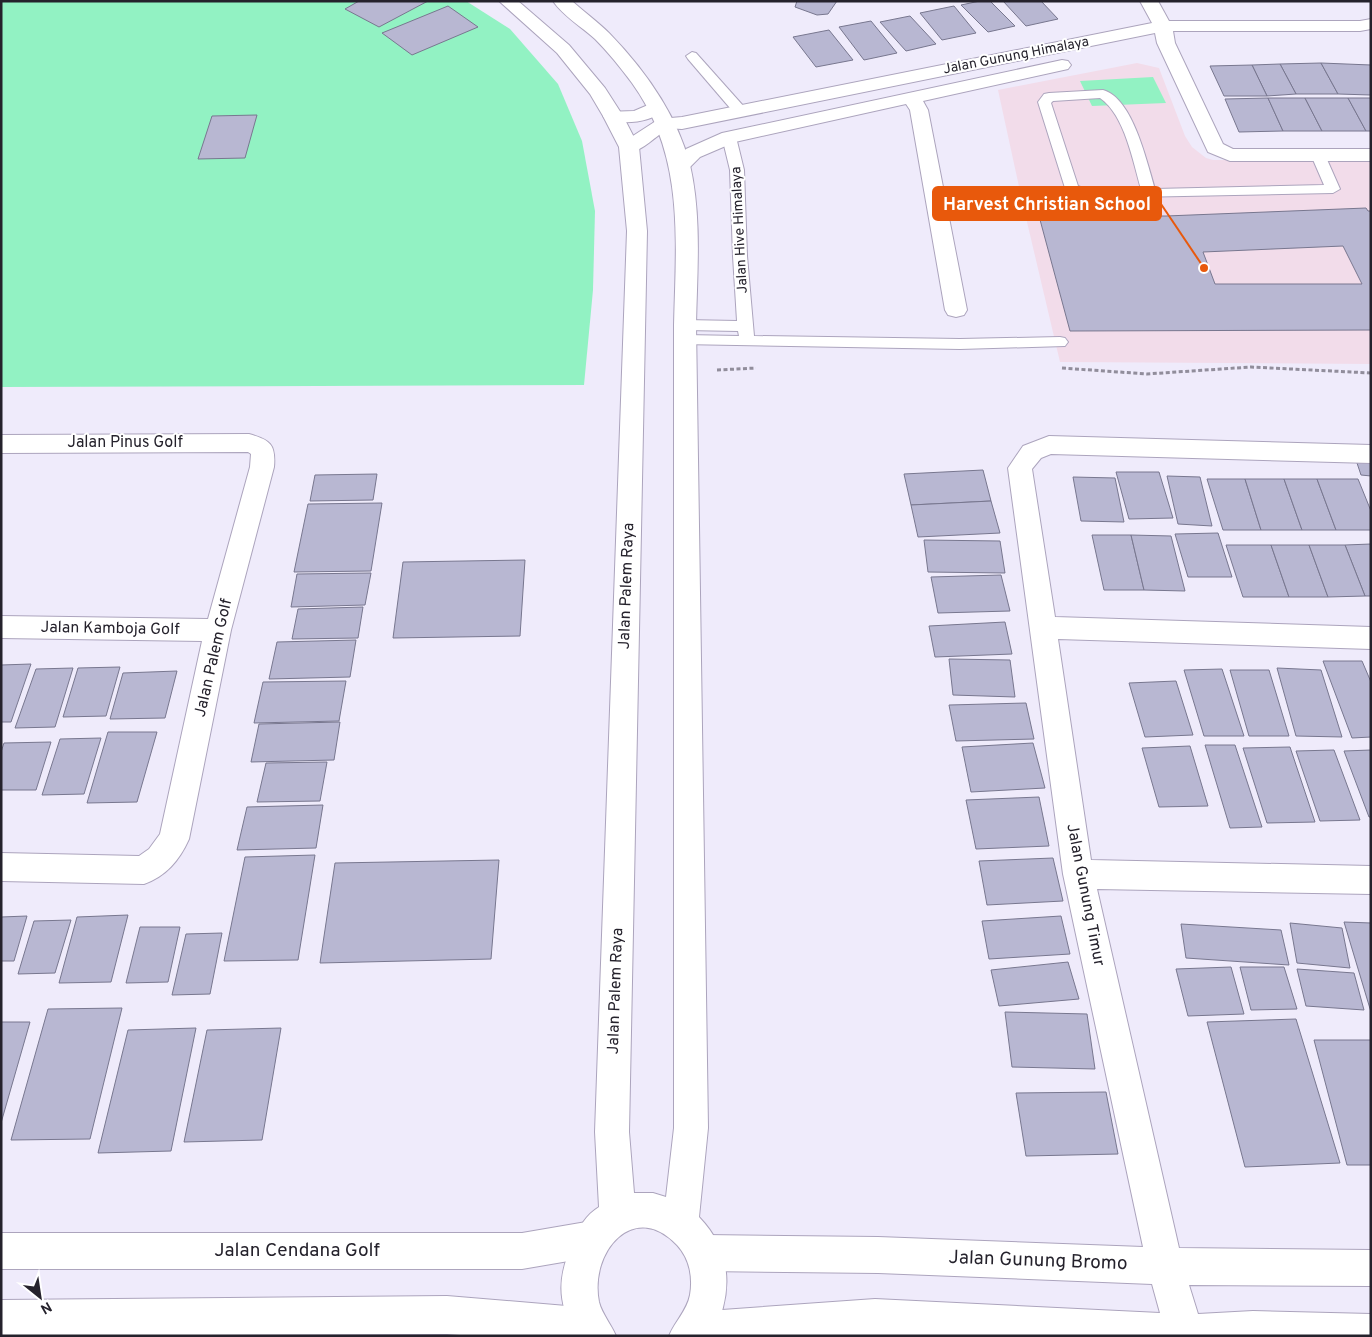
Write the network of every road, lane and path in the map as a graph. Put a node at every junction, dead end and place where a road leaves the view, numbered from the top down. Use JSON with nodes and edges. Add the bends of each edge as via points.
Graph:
{"nodes":[{"id":1,"x":507,"y":1,"type":"edge"},
{"id":2,"x":561,"y":1,"type":"edge"},
{"id":3,"x":1149,"y":1,"type":"edge"},
{"id":4,"x":1371,"y":24,"type":"edge"},
{"id":5,"x":1164,"y":34,"type":"junction"},
{"id":6,"x":1371,"y":40,"type":"edge"},
{"id":7,"x":1127,"y":51,"type":"dead end"},
{"id":8,"x":692,"y":56,"type":"dead end"},
{"id":9,"x":1078,"y":62,"type":"dead end"},
{"id":10,"x":912,"y":98,"type":"junction"},
{"id":11,"x":768,"y":106,"type":"junction"},
{"id":12,"x":741,"y":112,"type":"junction"},
{"id":13,"x":660,"y":115,"type":"junction"},
{"id":14,"x":613,"y":116,"type":"junction"},
{"id":15,"x":782,"y":125,"type":"junction"},
{"id":16,"x":729,"y":136,"type":"junction"},
{"id":17,"x":629,"y":148,"type":"junction"},
{"id":18,"x":1318,"y":155,"type":"junction"},
{"id":19,"x":1371,"y":155,"type":"edge"},
{"id":20,"x":680,"y":166,"type":"junction"},
{"id":21,"x":1149,"y":193,"type":"junction"},
{"id":22,"x":956,"y":310,"type":"dead end"},
{"id":23,"x":685,"y":332,"type":"junction"},
{"id":24,"x":746,"y":333,"type":"junction"},
{"id":25,"x":1060,"y":342,"type":"dead end"},
{"id":26,"x":249,"y":443,"type":"joint"},
{"id":27,"x":1,"y":444,"type":"edge"},
{"id":28,"x":1371,"y":454,"type":"edge"},
{"id":29,"x":1,"y":627,"type":"edge"},
{"id":30,"x":1044,"y":628,"type":"junction"},
{"id":31,"x":218,"y":630,"type":"junction"},
{"id":32,"x":1371,"y":638,"type":"edge"},
{"id":33,"x":1,"y":867,"type":"edge"},
{"id":34,"x":1078,"y":874,"type":"junction"},
{"id":35,"x":1371,"y":880,"type":"edge"},
{"id":36,"x":681,"y":1222,"type":"junction"},
{"id":37,"x":605,"y":1228,"type":"junction"},
{"id":38,"x":1,"y":1251,"type":"edge"},
{"id":39,"x":705,"y":1253,"type":"junction"},
{"id":40,"x":1165,"y":1266,"type":"junction"},
{"id":41,"x":1371,"y":1268,"type":"edge"},
{"id":42,"x":1,"y":1319,"type":"edge"},
{"id":43,"x":594,"y":1331,"type":"edge"},
{"id":44,"x":691,"y":1333,"type":"edge"},
{"id":45,"x":1371,"y":1333,"type":"edge"},
{"id":46,"x":1186,"y":1334,"type":"edge"}],
"edges":[{"from":1,"to":14,"type":"street","name":"Jalan Palem Raya","via":[[563,49]]},
{"from":2,"to":13,"type":"street","via":[[603,37],[640,81]]},
{"from":3,"to":5,"type":"street"},
{"from":4,"to":5,"type":"street","name":"Jalan Gunung Himalaya"},
{"from":5,"to":6,"type":"street","name":"Jalan Gunung Himalaya"},
{"from":5,"to":7,"type":"street","name":"Jalan Gunung Himalaya"},
{"from":5,"to":11,"type":"street","name":"Jalan Gunung Himalaya"},
{"from":5,"to":18,"type":"street","via":[[1215,148],[1230,155]]},
{"from":8,"to":12,"type":"lane"},
{"from":9,"to":10,"type":"street","name":"Jalan Gunung Himalaya"},
{"from":10,"to":15,"type":"street","name":"Jalan Gunung Himalaya"},
{"from":10,"to":22,"type":"street","via":[[919,110]]},
{"from":11,"to":12,"type":"street","name":"Jalan Gunung Himalaya"},
{"from":11,"to":15,"type":"street"},
{"from":12,"to":13,"type":"street","name":"Jalan Gunung Himalaya","via":[[682,124]]},
{"from":13,"to":14,"type":"street","via":[[646,113],[627,119]]},
{"from":13,"to":17,"type":"street"},
{"from":13,"to":20,"type":"street"},
{"from":14,"to":17,"type":"street","name":"Jalan Palem Raya"},
{"from":15,"to":16,"type":"street","name":"Jalan Gunung Himalaya"},
{"from":16,"to":20,"type":"street","name":"Jalan Gunung Himalaya","via":[[693,153]]},
{"from":16,"to":24,"type":"lane","name":"Jalan Hive Himalaya","via":[[738,173]]},
{"from":17,"to":37,"type":"street","name":"Jalan Palem Raya","via":[[637,231],[612,1132]]},
{"from":18,"to":19,"type":"street"},
{"from":18,"to":21,"type":"lane","via":[[1333,189]]},
{"from":20,"to":23,"type":"street","via":[[687,224]]},
{"from":21,"to":21,"type":"lane","via":[[1088,195],[1072,188],[1044,102],[1046,99],[1102,94],[1110,97],[1129,129]]},
{"from":23,"to":24,"type":"lane"},
{"from":23,"to":36,"type":"street","via":[[690,1128]]},
{"from":24,"to":25,"type":"lane","via":[[960,344]]},
{"from":26,"to":27,"type":"street","name":"Jalan Pinus Golf"},
{"from":26,"to":31,"type":"street","name":"Jalan Palem Golf","via":[[258,446],[263,453],[262,467]]},
{"from":28,"to":30,"type":"street","name":"Jalan Gunung Timur","via":[[1049,445],[1032,452],[1020,468]]},
{"from":29,"to":31,"type":"street","name":"Jalan Kamboja Golf"},
{"from":30,"to":32,"type":"street"},
{"from":30,"to":34,"type":"street","name":"Jalan Gunung Timur"},
{"from":31,"to":33,"type":"street","name":"Jalan Palem Golf","via":[[174,839],[160,859],[144,870]]},
{"from":34,"to":35,"type":"street"},
{"from":34,"to":40,"type":"street","name":"Jalan Gunung Timur"},
{"from":36,"to":37,"type":"street","name":"Jalan Cendana Golf","via":[[657,1211],[644,1210]]},
{"from":36,"to":39,"type":"street"},
{"from":37,"to":38,"type":"street","name":"Jalan Cendana Golf","via":[[522,1251]]},
{"from":37,"to":43,"type":"street","via":[[584,1256],[579,1274],[582,1312]]},
{"from":39,"to":40,"type":"street","name":"Jalan Gunung Bromo","via":[[878,1255]]},
{"from":39,"to":44,"type":"street","via":[[709,1293],[703,1313]]},
{"from":40,"to":41,"type":"street","name":"Jalan Gunung Bromo"},
{"from":40,"to":46,"type":"street","name":"Jalan Gunung Timur"},
{"from":42,"to":43,"type":"street","via":[[447,1315]]},
{"from":44,"to":46,"type":"street","via":[[875,1318]]},
{"from":45,"to":46,"type":"street","via":[[1253,1330]]}]}
